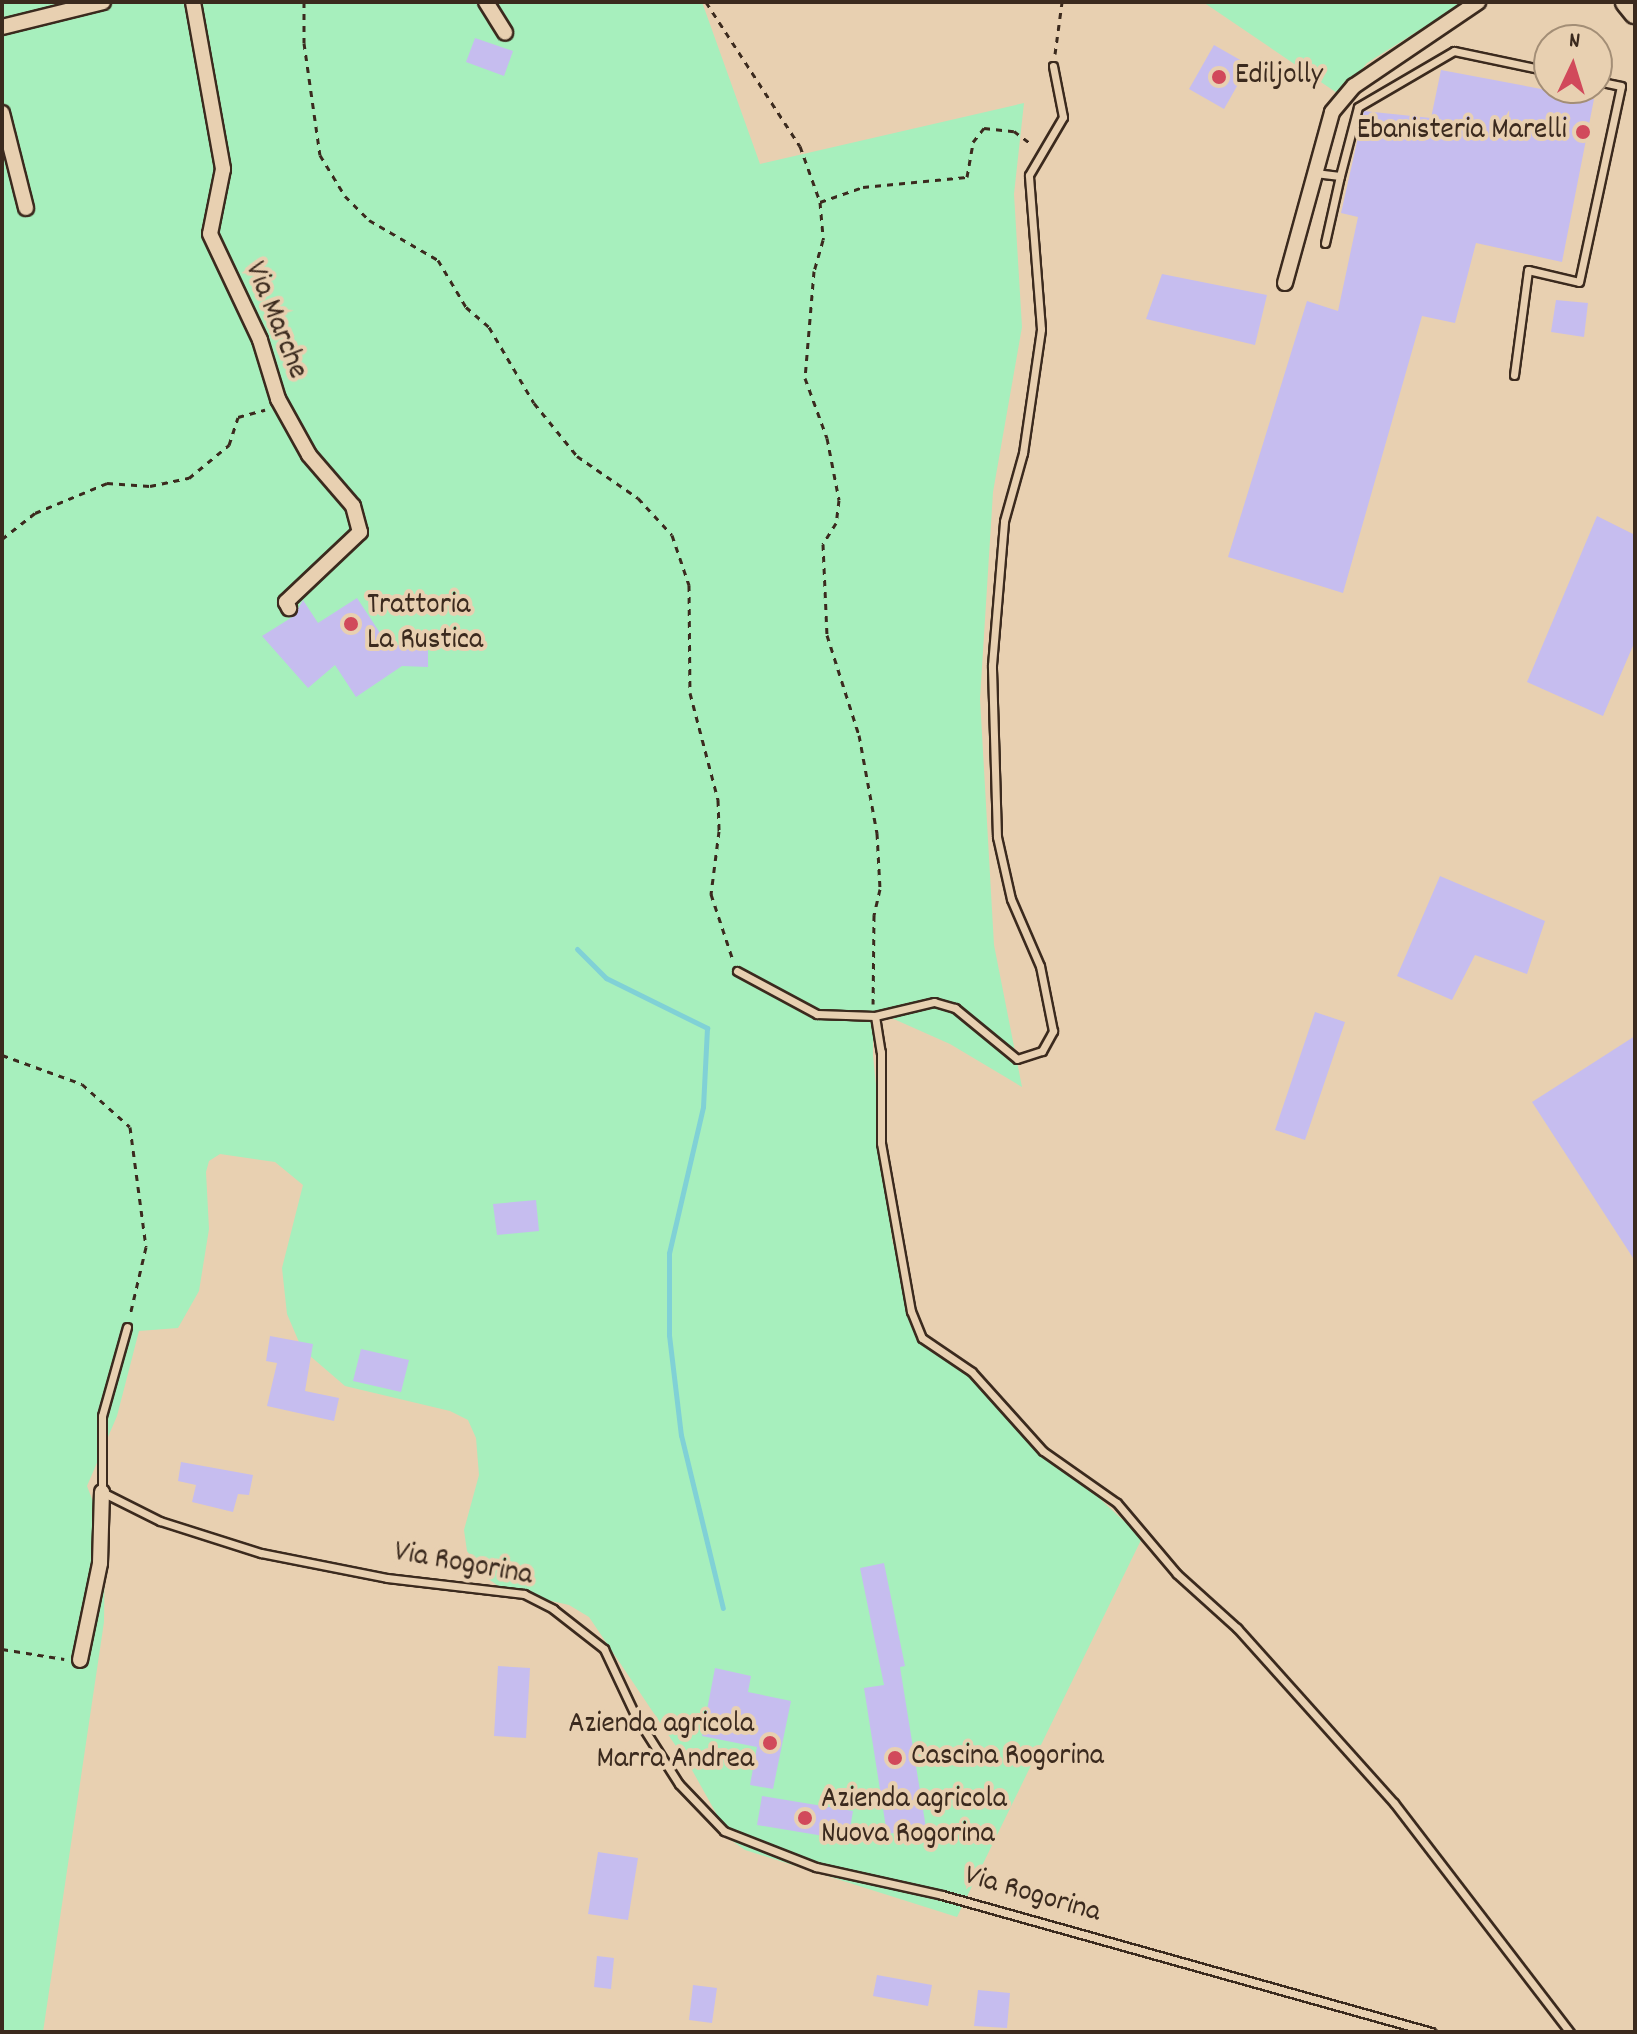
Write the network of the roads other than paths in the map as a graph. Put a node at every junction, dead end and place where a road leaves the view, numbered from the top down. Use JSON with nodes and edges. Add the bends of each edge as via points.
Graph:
{"nodes":[{"id":1,"x":103,"y":2,"type":"edge"},
{"id":2,"x":193,"y":2,"type":"edge"},
{"id":3,"x":486,"y":2,"type":"edge"},
{"id":4,"x":1478,"y":2,"type":"edge"},
{"id":5,"x":1627,"y":2,"type":"edge"},
{"id":6,"x":1635,"y":12,"type":"edge"},
{"id":7,"x":2,"y":27,"type":"edge"},
{"id":8,"x":505,"y":33,"type":"dead end"},
{"id":9,"x":1053,"y":66,"type":"road end"},
{"id":10,"x":1533,"y":68,"type":"edge"},
{"id":11,"x":1613,"y":84,"type":"edge"},
{"id":12,"x":2,"y":113,"type":"edge"},
{"id":13,"x":1315,"y":173,"type":"junction"},
{"id":14,"x":1340,"y":176,"type":"junction"},
{"id":15,"x":26,"y":208,"type":"dead end"},
{"id":16,"x":1325,"y":243,"type":"dead end"},
{"id":17,"x":1285,"y":283,"type":"dead end"},
{"id":18,"x":1514,"y":375,"type":"dead end"},
{"id":19,"x":289,"y":608,"type":"dead end"},
{"id":20,"x":737,"y":971,"type":"road end"},
{"id":21,"x":875,"y":1016,"type":"junction"},
{"id":22,"x":127,"y":1327,"type":"road end"},
{"id":23,"x":102,"y":1492,"type":"junction"},
{"id":24,"x":80,"y":1660,"type":"road end"},
{"id":25,"x":1431,"y":2032,"type":"edge"},
{"id":26,"x":1570,"y":2032,"type":"edge"}],
"edges":[{"from":1,"to":7,"type":"street"},
{"from":2,"to":19,"type":"street","name":"Via Marche","via":[[223,169],[210,234],[260,340],[278,399],[309,455],[353,506],[360,532],[286,602]]},
{"from":3,"to":8,"type":"street"},
{"from":4,"to":13,"type":"street","via":[[1354,86],[1332,112]]},
{"from":5,"to":6,"type":"main road"},
{"from":9,"to":21,"type":"lane","via":[[1063,117],[1029,175],[1041,329],[1023,453],[1004,521],[993,638],[994,776],[1004,870],[1040,966],[1053,1031],[1042,1051],[1017,1059],[955,1008],[934,1002]]},
{"from":10,"to":14,"type":"lane","via":[[1454,51],[1358,107]]},
{"from":11,"to":18,"type":"lane","via":[[1621,86],[1579,282],[1528,270]]},
{"from":12,"to":15,"type":"street"},
{"from":13,"to":14,"type":"lane"},
{"from":13,"to":17,"type":"street"},
{"from":14,"to":16,"type":"lane"},
{"from":20,"to":21,"type":"lane","via":[[817,1014]]},
{"from":21,"to":26,"type":"lane","via":[[881,1052],[881,1143],[911,1311],[922,1338],[972,1372],[1043,1451],[1117,1503],[1177,1574],[1237,1628],[1394,1803]]},
{"from":22,"to":23,"type":"lane","via":[[102,1416]]},
{"from":23,"to":24,"type":"street","via":[[100,1563]]},
{"from":23,"to":25,"type":"lane","name":"Via Rogorina","via":[[160,1521],[261,1553],[387,1578],[524,1594],[553,1609],[604,1649],[635,1715],[679,1784],[724,1831],[816,1867],[942,1895]]}]}
